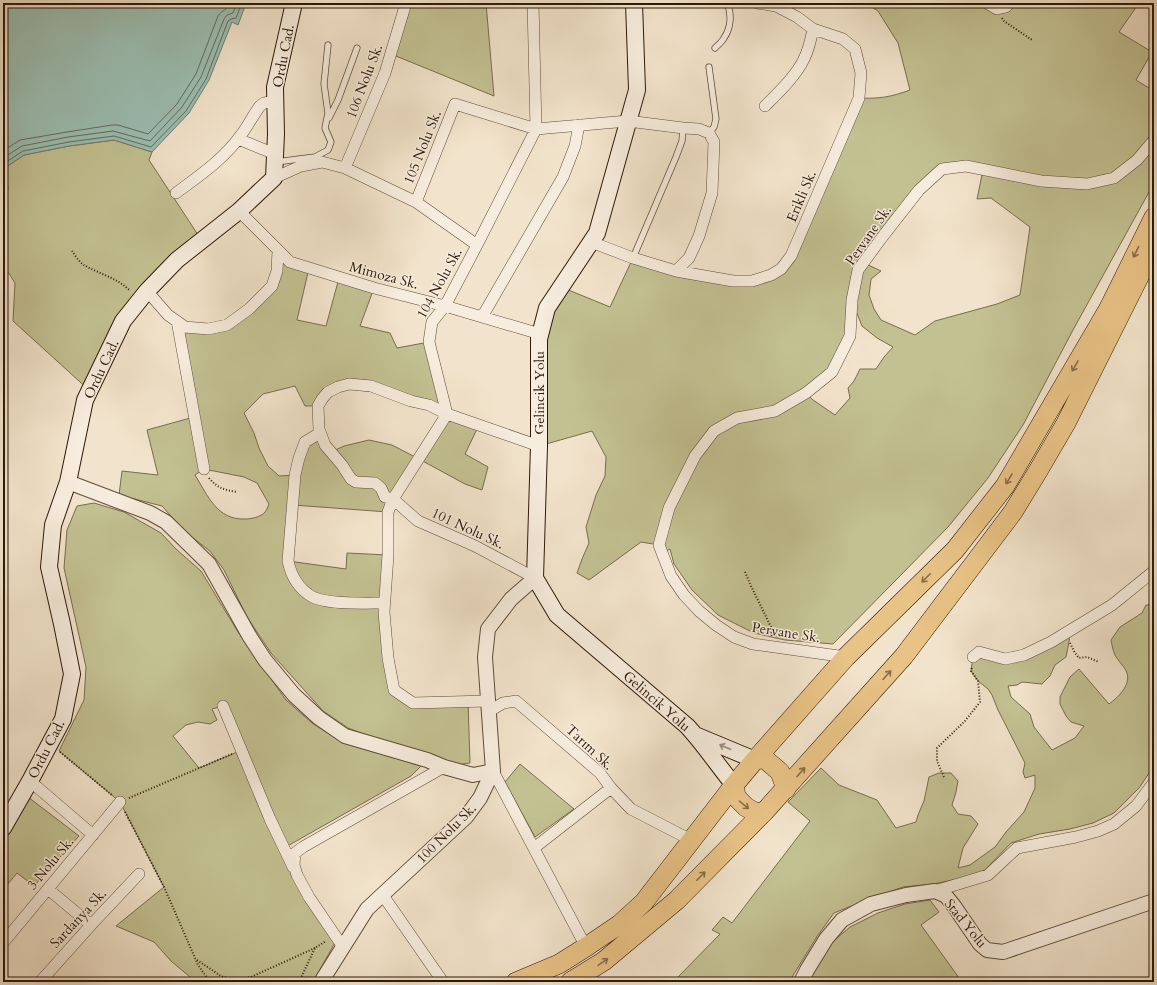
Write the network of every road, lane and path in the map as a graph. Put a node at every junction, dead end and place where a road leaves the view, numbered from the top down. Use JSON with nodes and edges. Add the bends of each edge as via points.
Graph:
{"nodes":[{"id":1,"x":294,"y":3,"type":"edge"},
{"id":2,"x":406,"y":3,"type":"edge"},
{"id":3,"x":533,"y":3,"type":"edge"},
{"id":4,"x":634,"y":3,"type":"edge"},
{"id":5,"x":727,"y":3,"type":"edge"},
{"id":6,"x":757,"y":3,"type":"edge"},
{"id":7,"x":987,"y":3,"type":"edge"},
{"id":8,"x":1009,"y":3,"type":"edge"},
{"id":9,"x":997,"y":9,"type":"junction"},
{"id":10,"x":813,"y":29,"type":"junction"},
{"id":11,"x":1032,"y":40,"type":"dead end"},
{"id":12,"x":328,"y":45,"type":"dead end"},
{"id":13,"x":357,"y":48,"type":"dead end"},
{"id":14,"x":715,"y":48,"type":"dead end"},
{"id":15,"x":709,"y":67,"type":"dead end"},
{"id":16,"x":276,"y":101,"type":"junction"},
{"id":17,"x":765,"y":106,"type":"dead end"},
{"id":18,"x":628,"y":121,"type":"junction"},
{"id":19,"x":326,"y":123,"type":"junction"},
{"id":20,"x":579,"y":125,"type":"junction"},
{"id":21,"x":683,"y":128,"type":"junction"},
{"id":22,"x":536,"y":129,"type":"junction"},
{"id":23,"x":709,"y":133,"type":"junction"},
{"id":24,"x":238,"y":139,"type":"junction"},
{"id":25,"x":1154,"y":140,"type":"edge"},
{"id":26,"x":275,"y":158,"type":"junction"},
{"id":27,"x":345,"y":168,"type":"junction"},
{"id":28,"x":274,"y":178,"type":"junction"},
{"id":29,"x":176,"y":193,"type":"dead end"},
{"id":30,"x":416,"y":202,"type":"junction"},
{"id":31,"x":239,"y":211,"type":"junction"},
{"id":32,"x":1154,"y":217,"type":"edge"},
{"id":33,"x":591,"y":242,"type":"junction"},
{"id":34,"x":477,"y":245,"type":"junction"},
{"id":35,"x":1154,"y":247,"type":"edge"},
{"id":36,"x":72,"y":251,"type":"dead end"},
{"id":37,"x":278,"y":251,"type":"junction"},
{"id":38,"x":633,"y":258,"type":"junction"},
{"id":39,"x":676,"y":272,"type":"junction"},
{"id":40,"x":144,"y":296,"type":"junction"},
{"id":41,"x":445,"y":306,"type":"junction"},
{"id":42,"x":482,"y":317,"type":"junction"},
{"id":43,"x":177,"y":321,"type":"junction"},
{"id":44,"x":540,"y":334,"type":"junction"},
{"id":45,"x":447,"y":414,"type":"junction"},
{"id":46,"x":320,"y":434,"type":"junction"},
{"id":47,"x":539,"y":446,"type":"junction"},
{"id":48,"x":204,"y":469,"type":"joint"},
{"id":49,"x":68,"y":482,"type":"junction"},
{"id":50,"x":237,"y":492,"type":"dead end"},
{"id":51,"x":393,"y":499,"type":"junction"},
{"id":52,"x":1154,"y":571,"type":"edge"},
{"id":53,"x":745,"y":572,"type":"dead end"},
{"id":54,"x":535,"y":578,"type":"junction"},
{"id":55,"x":384,"y":604,"type":"junction"},
{"id":56,"x":1070,"y":631,"type":"junction"},
{"id":57,"x":774,"y":647,"type":"junction"},
{"id":58,"x":846,"y":657,"type":"junction"},
{"id":59,"x":973,"y":657,"type":"joint"},
{"id":60,"x":1099,"y":662,"type":"dead end"},
{"id":61,"x":223,"y":706,"type":"dead end"},
{"id":62,"x":488,"y":706,"type":"junction"},
{"id":63,"x":695,"y":735,"type":"junction"},
{"id":64,"x":50,"y":744,"type":"junction"},
{"id":65,"x":242,"y":750,"type":"junction"},
{"id":66,"x":755,"y":760,"type":"junction"},
{"id":67,"x":444,"y":767,"type":"junction"},
{"id":68,"x":493,"y":772,"type":"junction"},
{"id":69,"x":944,"y":777,"type":"dead end"},
{"id":70,"x":1154,"y":782,"type":"edge"},
{"id":71,"x":734,"y":785,"type":"junction"},
{"id":72,"x":27,"y":787,"type":"junction"},
{"id":73,"x":611,"y":788,"type":"junction"},
{"id":74,"x":786,"y":789,"type":"junction"},
{"id":75,"x":120,"y":802,"type":"junction"},
{"id":76,"x":8,"y":806,"type":"dead end"},
{"id":77,"x":765,"y":812,"type":"junction"},
{"id":78,"x":3,"y":828,"type":"edge"},
{"id":79,"x":93,"y":835,"type":"junction"},
{"id":80,"x":692,"y":840,"type":"junction"},
{"id":81,"x":534,"y":848,"type":"junction"},
{"id":82,"x":139,"y":874,"type":"dead end"},
{"id":83,"x":297,"y":875,"type":"junction"},
{"id":84,"x":48,"y":889,"type":"junction"},
{"id":85,"x":935,"y":891,"type":"junction"},
{"id":86,"x":382,"y":894,"type":"junction"},
{"id":87,"x":1154,"y":901,"type":"edge"},
{"id":88,"x":91,"y":925,"type":"junction"},
{"id":89,"x":334,"y":935,"type":"junction"},
{"id":90,"x":3,"y":942,"type":"edge"},
{"id":91,"x":343,"y":947,"type":"junction"},
{"id":92,"x":586,"y":947,"type":"junction"},
{"id":93,"x":315,"y":948,"type":"junction"},
{"id":94,"x":196,"y":959,"type":"junction"},
{"id":95,"x":40,"y":982,"type":"edge"},
{"id":96,"x":210,"y":982,"type":"edge"},
{"id":97,"x":299,"y":982,"type":"edge"},
{"id":98,"x":321,"y":982,"type":"edge"},
{"id":99,"x":443,"y":982,"type":"edge"},
{"id":100,"x":516,"y":982,"type":"edge"},
{"id":101,"x":570,"y":982,"type":"edge"},
{"id":102,"x":801,"y":982,"type":"edge"}],
"edges":[{"from":1,"to":16,"type":"main road","name":"Ordu Cad.","via":[[276,87]]},
{"from":2,"to":27,"type":"street","name":"106 Nolu Sk.","via":[[385,73]]},
{"from":3,"to":22,"type":"street"},
{"from":4,"to":18,"type":"main road","name":"Gelincik Yolu","via":[[637,90]]},
{"from":5,"to":14,"type":"lane","via":[[730,10],[728,30]]},
{"from":6,"to":10,"type":"street","name":"Erikli Sk.","via":[[776,6]]},
{"from":7,"to":9,"type":"street"},
{"from":8,"to":9,"type":"street","via":[[1006,7]]},
{"from":9,"to":11,"type":"path","via":[[1004,21]]},
{"from":10,"to":17,"type":"street","via":[[803,60],[786,85]]},
{"from":10,"to":39,"type":"street","name":"Erikli Sk.","via":[[843,39],[855,49],[861,73],[860,92],[791,256],[782,269],[752,281],[733,281]]},
{"from":12,"to":19,"type":"lane","via":[[324,84],[328,113]]},
{"from":13,"to":19,"type":"lane","via":[[338,100]]},
{"from":15,"to":23,"type":"lane","via":[[716,119]]},
{"from":16,"to":24,"type":"street","via":[[260,106]]},
{"from":16,"to":26,"type":"main road","name":"Ordu Cad."},
{"from":18,"to":20,"type":"street"},
{"from":18,"to":21,"type":"street"},
{"from":18,"to":33,"type":"main road","name":"Gelincik Yolu","via":[[597,233]]},
{"from":19,"to":26,"type":"lane","via":[[325,128],[331,142],[328,150],[315,157]]},
{"from":20,"to":22,"type":"street"},
{"from":20,"to":42,"type":"street","via":[[575,146],[563,177]]},
{"from":21,"to":23,"type":"street","via":[[699,129]]},
{"from":21,"to":38,"type":"lane","via":[[682,141],[676,157]]},
{"from":22,"to":30,"type":"street","name":"105 Nolu Sk.","via":[[455,104]]},
{"from":22,"to":34,"type":"street","name":"104 Nolu Sk."},
{"from":23,"to":39,"type":"street","via":[[714,142],[712,193],[699,236],[689,258]]},
{"from":24,"to":26,"type":"street"},
{"from":24,"to":29,"type":"street","via":[[216,162]]},
{"from":25,"to":57,"type":"street","name":"Pervane Sk.","via":[[1137,160],[1114,178],[1087,184],[1041,182],[966,166],[942,169],[919,190],[858,270],[852,300],[850,336],[832,372],[806,393],[775,411],[737,418],[714,431],[695,456],[668,508],[659,545],[671,576],[684,595],[716,625],[734,637],[753,644]]},
{"from":26,"to":28,"type":"main road","name":"Ordu Cad."},
{"from":27,"to":28,"type":"street","via":[[322,162],[301,166]]},
{"from":27,"to":30,"type":"street"},
{"from":28,"to":31,"type":"main road","name":"Ordu Cad."},
{"from":30,"to":34,"type":"street"},
{"from":31,"to":37,"type":"street","name":"Mimoza Sk."},
{"from":31,"to":40,"type":"main road","name":"Ordu Cad.","via":[[176,260]]},
{"from":32,"to":58,"type":"highway","one_way":true,"via":[[1109,308],[1005,486],[955,550]]},
{"from":33,"to":38,"type":"street","name":"Erikli Sk."},
{"from":33,"to":44,"type":"main road","name":"Gelincik Yolu","via":[[547,308]]},
{"from":34,"to":41,"type":"street","name":"104 Nolu Sk."},
{"from":74,"to":35,"type":"highway","one_way":true,"via":[[904,656],[1013,512],[1066,423]]},
{"from":36,"to":40,"type":"path","via":[[82,264]]},
{"from":37,"to":41,"type":"street","name":"Mimoza Sk.","via":[[290,262],[374,288]]},
{"from":37,"to":43,"type":"street","via":[[277,271],[272,286],[249,309],[227,325],[208,329],[185,327]]},
{"from":38,"to":39,"type":"street","name":"Erikli Sk."},
{"from":40,"to":43,"type":"street"},
{"from":40,"to":49,"type":"main road","name":"Ordu Cad.","via":[[123,321],[85,400]]},
{"from":41,"to":42,"type":"street","name":"Mimoza Sk."},
{"from":41,"to":45,"type":"street","name":"104 Nolu Sk.","via":[[432,322],[429,342]]},
{"from":42,"to":44,"type":"street","name":"Mimoza Sk."},
{"from":43,"to":48,"type":"street"},
{"from":44,"to":47,"type":"main road","name":"Gelincik Yolu"},
{"from":45,"to":46,"type":"street","via":[[429,405],[371,386],[349,384],[328,392],[322,399],[318,406]]},
{"from":45,"to":47,"type":"street"},
{"from":45,"to":51,"type":"street"},
{"from":46,"to":51,"type":"street","name":"101 Nolu Sk.","via":[[325,445],[351,479],[356,482],[375,483],[385,497]]},
{"from":46,"to":55,"type":"street","via":[[305,442],[295,475],[288,561],[290,572],[302,589],[312,597],[327,602]]},
{"from":47,"to":54,"type":"main road","name":"Gelincik Yolu"},
{"from":48,"to":50,"type":"path","via":[[214,484],[224,490]]},
{"from":49,"to":64,"type":"main road","name":"Ordu Cad.","via":[[53,525],[49,567],[72,674],[63,719]]},
{"from":49,"to":67,"type":"street","via":[[150,512],[166,522],[209,564],[265,660],[294,695],[319,718],[345,736]]},
{"from":51,"to":54,"type":"street","name":"101 Nolu Sk.","via":[[418,521],[475,546]]},
{"from":51,"to":55,"type":"street","via":[[388,512]]},
{"from":52,"to":56,"type":"street","via":[[1112,605]]},
{"from":53,"to":57,"type":"path","via":[[771,627]]},
{"from":54,"to":62,"type":"street","via":[[510,599],[488,629],[485,657]]},
{"from":54,"to":63,"type":"main road","name":"Gelincik Yolu","via":[[557,615]]},
{"from":55,"to":62,"type":"street","via":[[388,658],[394,690],[413,703]]},
{"from":56,"to":59,"type":"street","via":[[1024,656],[1005,659],[979,652]]},
{"from":56,"to":60,"type":"path","via":[[1070,642],[1079,658]]},
{"from":57,"to":58,"type":"street","name":"Pervane Sk."},
{"from":58,"to":66,"type":"highway"},
{"from":59,"to":69,"type":"path","via":[[971,671],[978,681],[980,702],[965,721],[937,748],[937,761]]},
{"from":61,"to":65,"type":"street"},
{"from":62,"to":68,"type":"street"},
{"from":62,"to":73,"type":"street","name":"Tarım Sk.","via":[[516,701],[600,773]]},
{"from":66,"to":63,"type":"main road","one_way":true},
{"from":63,"to":71,"type":"main road"},
{"from":64,"to":72,"type":"main road","name":"Ordu Cad."},
{"from":64,"to":75,"type":"path"},
{"from":65,"to":75,"type":"path"},
{"from":65,"to":83,"type":"street","via":[[270,820]]},
{"from":66,"to":71,"type":"highway"},
{"from":66,"to":74,"type":"highway","via":[[766,760],[780,772]]},
{"from":67,"to":68,"type":"street","via":[[473,775]]},
{"from":67,"to":83,"type":"street","via":[[295,852],[294,865]]},
{"from":68,"to":81,"type":"street"},
{"from":68,"to":86,"type":"street","name":"100 Nolu Sk.","via":[[480,798],[466,817]]},
{"from":70,"to":85,"type":"street","via":[[1136,806],[1114,824],[1076,837],[1017,848],[988,875]]},
{"from":71,"to":77,"type":"highway","one_way":true,"via":[[738,800],[746,808]]},
{"from":71,"to":80,"type":"highway"},
{"from":72,"to":76,"type":"lane"},
{"from":72,"to":78,"type":"main road","name":"Ordu Cad."},
{"from":72,"to":79,"type":"street"},
{"from":73,"to":80,"type":"street","name":"Tarım Sk.","via":[[631,809]]},
{"from":73,"to":81,"type":"street"},
{"from":74,"to":77,"type":"highway"},
{"from":75,"to":79,"type":"street","name":"3 Nolu Sk."},
{"from":75,"to":94,"type":"path","via":[[164,887]]},
{"from":101,"to":77,"type":"highway","one_way":true,"via":[[604,961],[677,900]]},
{"from":79,"to":84,"type":"street","name":"3 Nolu Sk."},
{"from":80,"to":92,"type":"highway","via":[[644,902],[620,924]]},
{"from":81,"to":92,"type":"street"},
{"from":82,"to":88,"type":"street","name":"Sardanya Sk."},
{"from":83,"to":89,"type":"street"},
{"from":84,"to":88,"type":"street"},
{"from":84,"to":90,"type":"street","name":"3 Nolu Sk."},
{"from":85,"to":87,"type":"street","name":"Stad Yolu","via":[[946,896],[980,944],[987,950],[1003,952]]},
{"from":85,"to":102,"type":"street","name":"Stad Yolu","via":[[871,904],[842,920],[826,939]]},
{"from":86,"to":91,"type":"street","name":"100 Nolu Sk.","via":[[367,909]]},
{"from":86,"to":99,"type":"street"},
{"from":88,"to":95,"type":"street","name":"Sardanya Sk."},
{"from":89,"to":91,"type":"street"},
{"from":89,"to":93,"type":"path"},
{"from":91,"to":98,"type":"street","name":"100 Nolu Sk."},
{"from":92,"to":100,"type":"highway","via":[[559,964]]},
{"from":93,"to":94,"type":"path","via":[[251,977],[234,980],[221,976]]},
{"from":93,"to":97,"type":"path"},
{"from":94,"to":96,"type":"path"}]}
